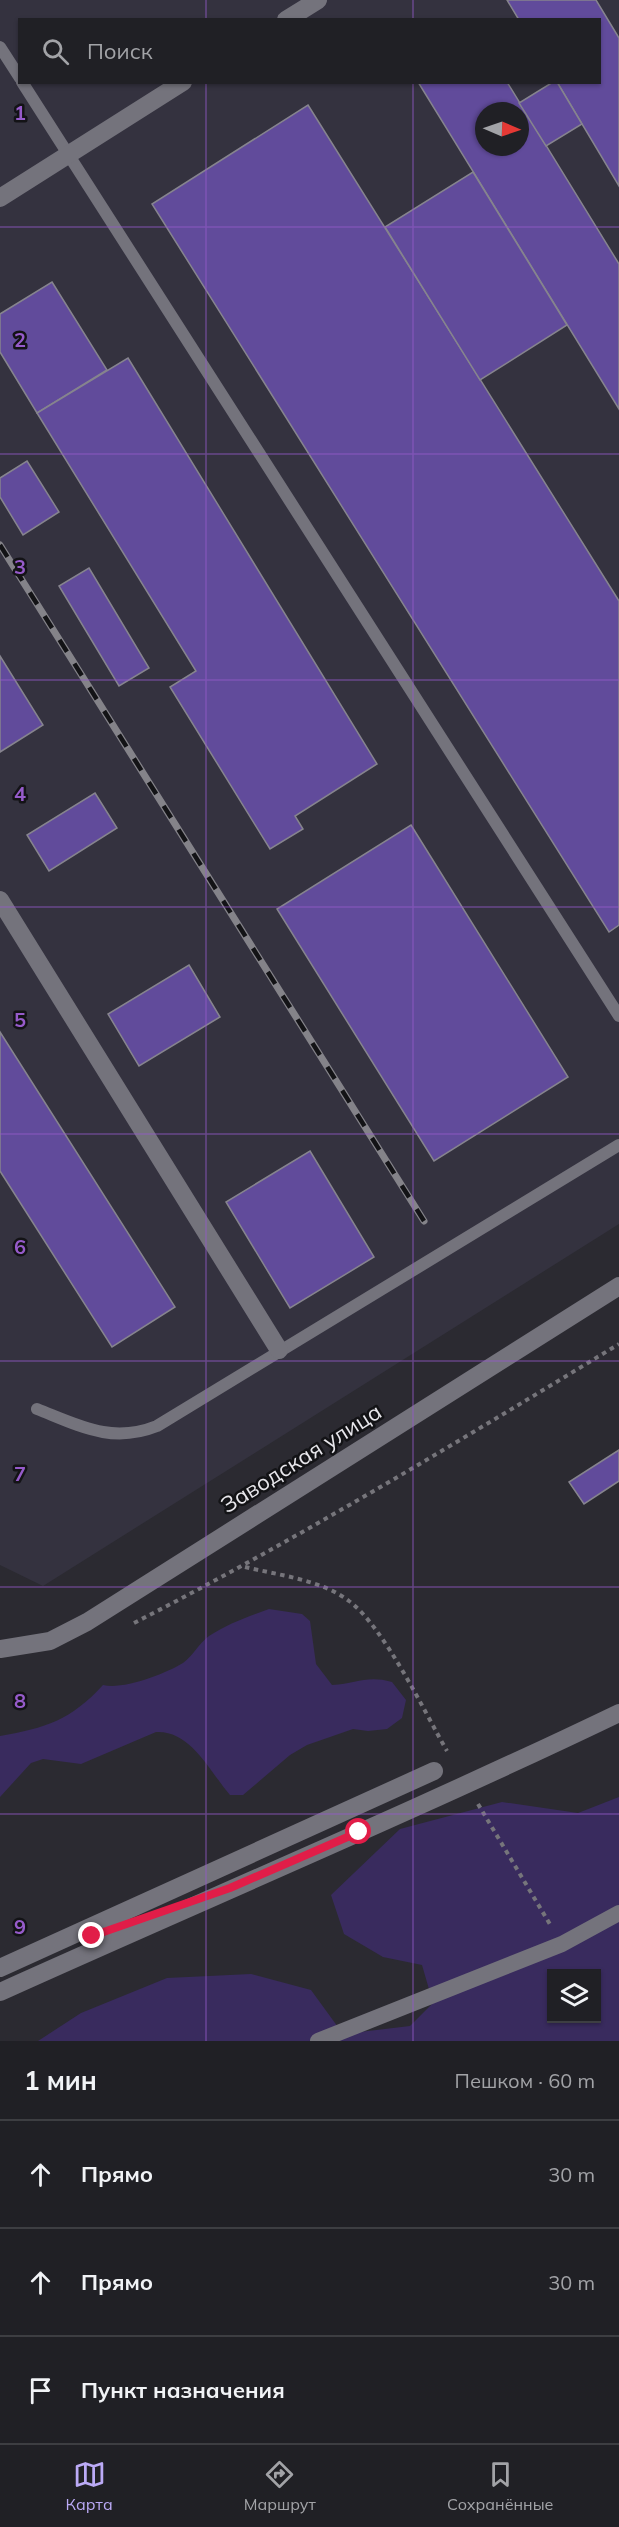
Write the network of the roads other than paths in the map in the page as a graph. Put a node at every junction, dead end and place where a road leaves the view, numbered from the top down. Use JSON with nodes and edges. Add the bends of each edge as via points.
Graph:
{"nodes":[{"id":1,"x":318,"y":0,"type":"edge"},
{"id":2,"x":288,"y":11,"type":"edge"},
{"id":3,"x":0,"y":47,"type":"edge"},
{"id":4,"x":18,"y":75,"type":"edge"},
{"id":5,"x":23,"y":84,"type":"edge"},
{"id":6,"x":180,"y":84,"type":"edge"},
{"id":7,"x":66,"y":154,"type":"junction"},
{"id":8,"x":0,"y":198,"type":"edge"},
{"id":9,"x":0,"y":900,"type":"edge"},
{"id":10,"x":619,"y":1016,"type":"edge"},
{"id":11,"x":619,"y":1145,"type":"edge"},
{"id":12,"x":619,"y":1286,"type":"edge"},
{"id":13,"x":279,"y":1350,"type":"junction"},
{"id":14,"x":38,"y":1409,"type":"dead end"},
{"id":15,"x":0,"y":1649,"type":"edge"},
{"id":16,"x":619,"y":1713,"type":"edge"},
{"id":17,"x":434,"y":1771,"type":"dead end"},
{"id":18,"x":230,"y":1888,"type":"junction"},
{"id":19,"x":619,"y":1913,"type":"edge"},
{"id":20,"x":0,"y":1968,"type":"edge"},
{"id":21,"x":0,"y":1992,"type":"edge"},
{"id":22,"x":318,"y":2041,"type":"edge"}],
"edges":[{"from":1,"to":2,"type":"street"},
{"from":3,"to":4,"type":"lane"},
{"from":5,"to":7,"type":"lane"},
{"from":6,"to":7,"type":"street"},
{"from":7,"to":8,"type":"street"},
{"from":7,"to":10,"type":"lane"},
{"from":9,"to":13,"type":"street"},
{"from":11,"to":13,"type":"lane"},
{"from":12,"to":15,"type":"street","name":"Заводская улица","via":[[87,1622],[50,1641]]},
{"from":13,"to":14,"type":"lane","via":[[157,1426],[138,1433],[93,1431]]},
{"from":16,"to":18,"type":"street","via":[[467,1786]]},
{"from":17,"to":20,"type":"street"},
{"from":18,"to":20,"type":"street"},
{"from":18,"to":21,"type":"street"},
{"from":19,"to":22,"type":"street","via":[[562,1944]]}]}
